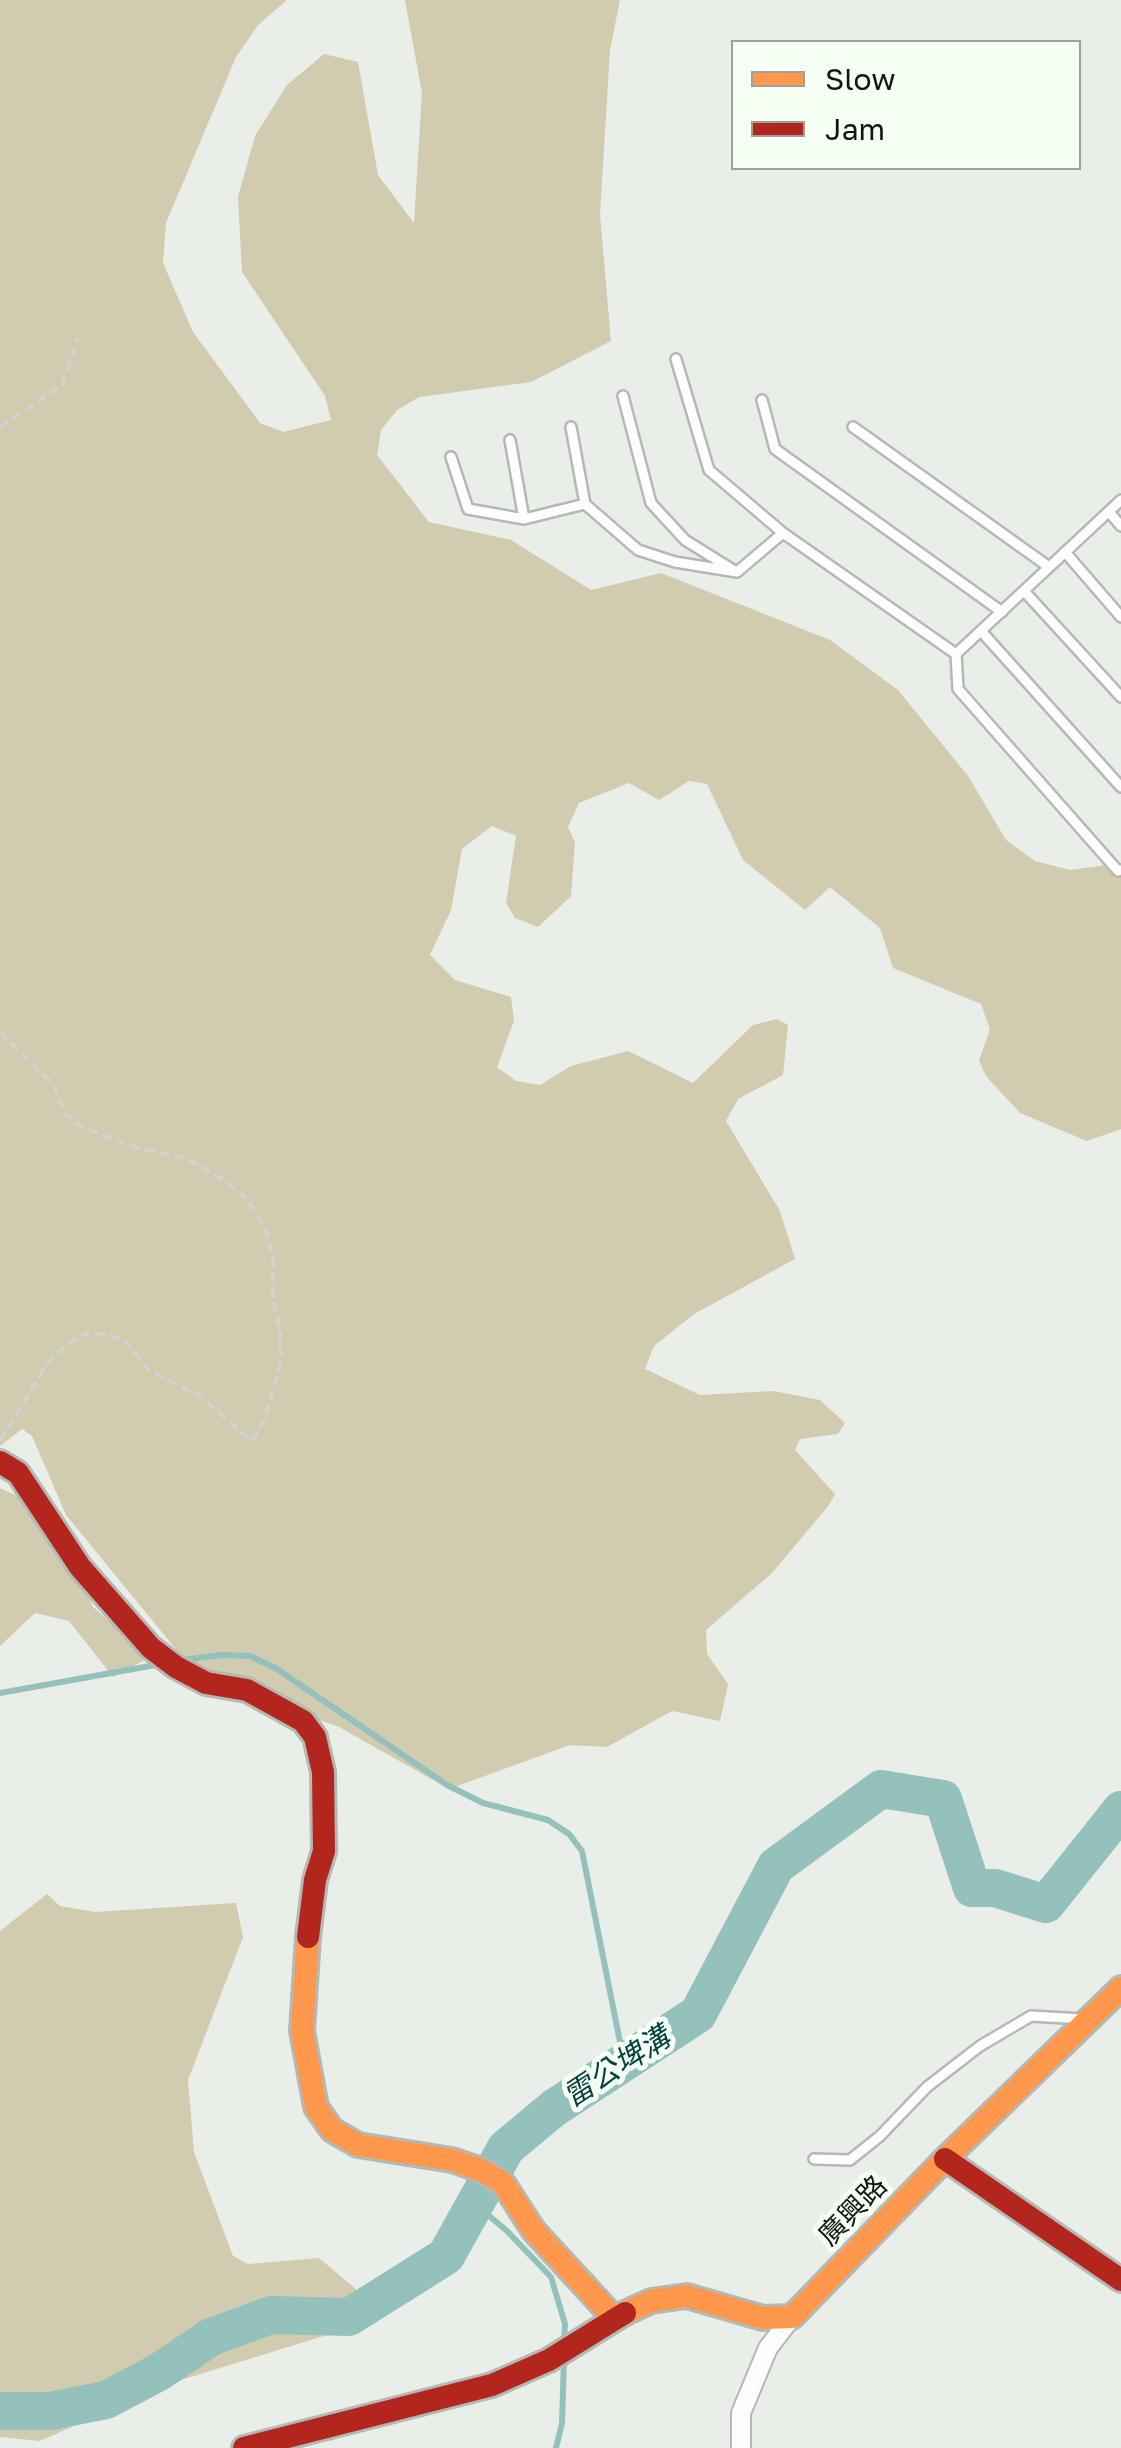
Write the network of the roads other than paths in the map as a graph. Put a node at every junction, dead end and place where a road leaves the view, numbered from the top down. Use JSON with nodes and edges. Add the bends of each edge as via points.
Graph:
{"nodes":[{"id":1,"x":676,"y":359,"type":"dead end"},
{"id":2,"x":623,"y":396,"type":"dead end"},
{"id":3,"x":762,"y":400,"type":"dead end"},
{"id":4,"x":570,"y":427,"type":"dead end"},
{"id":5,"x":853,"y":427,"type":"dead end"},
{"id":6,"x":510,"y":440,"type":"dead end"},
{"id":7,"x":451,"y":457,"type":"dead end"},
{"id":8,"x":1121,"y":500,"type":"edge"},
{"id":9,"x":585,"y":504,"type":"junction"},
{"id":10,"x":1108,"y":512,"type":"junction"},
{"id":11,"x":524,"y":520,"type":"junction"},
{"id":12,"x":1121,"y":526,"type":"edge"},
{"id":13,"x":783,"y":533,"type":"junction"},
{"id":14,"x":1066,"y":552,"type":"junction"},
{"id":15,"x":1049,"y":568,"type":"junction"},
{"id":16,"x":737,"y":572,"type":"junction"},
{"id":17,"x":1024,"y":591,"type":"junction"},
{"id":18,"x":1002,"y":612,"type":"junction"},
{"id":19,"x":1121,"y":617,"type":"edge"},
{"id":20,"x":981,"y":631,"type":"junction"},
{"id":21,"x":956,"y":654,"type":"junction"},
{"id":22,"x":1121,"y":696,"type":"edge"},
{"id":23,"x":1121,"y":787,"type":"edge"},
{"id":24,"x":1121,"y":870,"type":"edge"},
{"id":25,"x":0,"y":1462,"type":"edge"},
{"id":26,"x":1121,"y":1988,"type":"edge"},
{"id":27,"x":1086,"y":2019,"type":"junction"},
{"id":28,"x":814,"y":2159,"type":"dead end"},
{"id":29,"x":945,"y":2159,"type":"junction"},
{"id":30,"x":1121,"y":2280,"type":"edge"},
{"id":31,"x":792,"y":2316,"type":"junction"},
{"id":32,"x":614,"y":2318,"type":"junction"},
{"id":33,"x":244,"y":2448,"type":"edge"},
{"id":34,"x":741,"y":2448,"type":"edge"}],
"edges":[{"from":1,"to":13,"type":"lane","via":[[709,470]]},
{"from":2,"to":16,"type":"lane","via":[[651,503],[686,540]]},
{"from":3,"to":18,"type":"lane","via":[[775,448]]},
{"from":4,"to":9,"type":"lane"},
{"from":5,"to":15,"type":"lane"},
{"from":6,"to":11,"type":"lane"},
{"from":7,"to":11,"type":"lane","via":[[468,509]]},
{"from":8,"to":10,"type":"lane"},
{"from":9,"to":11,"type":"lane"},
{"from":9,"to":16,"type":"lane","via":[[638,550]]},
{"from":10,"to":12,"type":"lane"},
{"from":10,"to":14,"type":"lane"},
{"from":13,"to":16,"type":"lane"},
{"from":13,"to":21,"type":"lane"},
{"from":14,"to":15,"type":"lane"},
{"from":14,"to":19,"type":"lane"},
{"from":15,"to":17,"type":"lane"},
{"from":17,"to":18,"type":"lane"},
{"from":17,"to":22,"type":"lane"},
{"from":18,"to":20,"type":"lane"},
{"from":20,"to":21,"type":"lane"},
{"from":20,"to":23,"type":"lane"},
{"from":21,"to":24,"type":"lane","via":[[958,689]]},
{"from":25,"to":32,"type":"street","via":[[18,1473],[80,1567],[156,1652],[206,1683],[246,1690],[302,1721],[314,1737],[323,1772],[324,1851],[303,1976],[302,2030],[316,2107],[332,2130],[358,2145],[452,2160],[503,2184],[534,2231]]},
{"from":26,"to":27,"type":"street","name":"廣興路"},
{"from":27,"to":28,"type":"lane","via":[[1031,2016],[927,2087],[850,2160]]},
{"from":27,"to":29,"type":"street","name":"廣興路"},
{"from":29,"to":30,"type":"street"},
{"from":29,"to":31,"type":"street","name":"廣興路"},
{"from":31,"to":32,"type":"street","via":[[763,2318],[687,2296],[651,2301]]},
{"from":31,"to":34,"type":"street","via":[[768,2348],[740,2414]]},
{"from":32,"to":33,"type":"street","via":[[549,2360],[492,2385]]}]}
